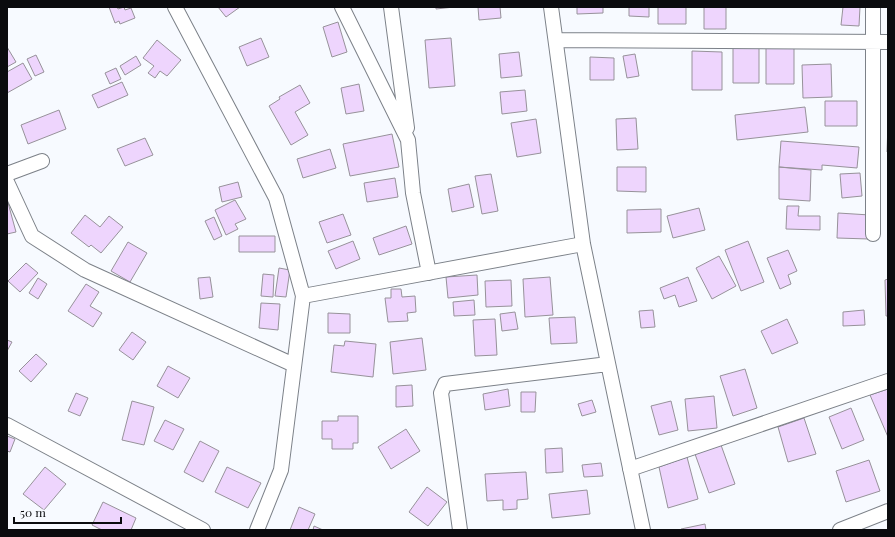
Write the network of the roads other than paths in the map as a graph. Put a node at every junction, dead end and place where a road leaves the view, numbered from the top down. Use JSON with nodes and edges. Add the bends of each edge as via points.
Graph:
{"nodes":[{"id":1,"x":175,"y":7,"type":"edge"},
{"id":2,"x":342,"y":7,"type":"edge"},
{"id":3,"x":391,"y":7,"type":"edge"},
{"id":4,"x":551,"y":7,"type":"edge"},
{"id":5,"x":873,"y":7,"type":"edge"},
{"id":6,"x":557,"y":40,"type":"junction"},
{"id":7,"x":873,"y":42,"type":"junction"},
{"id":8,"x":888,"y":42,"type":"edge"},
{"id":9,"x":408,"y":140,"type":"junction"},
{"id":10,"x":42,"y":161,"type":"dead end"},
{"id":11,"x":7,"y":174,"type":"edge"},
{"id":12,"x":7,"y":182,"type":"edge"},
{"id":13,"x":873,"y":234,"type":"dead end"},
{"id":14,"x":583,"y":244,"type":"junction"},
{"id":15,"x":429,"y":273,"type":"junction"},
{"id":16,"x":303,"y":296,"type":"junction"},
{"id":17,"x":608,"y":364,"type":"junction"},
{"id":18,"x":294,"y":365,"type":"junction"},
{"id":19,"x":888,"y":381,"type":"edge"},
{"id":20,"x":7,"y":425,"type":"edge"},
{"id":21,"x":630,"y":470,"type":"junction"},
{"id":22,"x":888,"y":511,"type":"edge"},
{"id":23,"x":203,"y":530,"type":"edge"},
{"id":24,"x":257,"y":530,"type":"edge"},
{"id":25,"x":460,"y":530,"type":"edge"},
{"id":26,"x":643,"y":530,"type":"edge"},
{"id":27,"x":840,"y":530,"type":"edge"}],
"edges":[{"from":1,"to":16,"type":"street","via":[[276,198]]},
{"from":2,"to":9,"type":"street"},
{"from":3,"to":9,"type":"street"},
{"from":4,"to":6,"type":"street"},
{"from":5,"to":7,"type":"street"},
{"from":6,"to":7,"type":"street"},
{"from":6,"to":14,"type":"street"},
{"from":7,"to":8,"type":"street"},
{"from":7,"to":13,"type":"street"},
{"from":9,"to":15,"type":"street","via":[[412,193]]},
{"from":10,"to":11,"type":"street"},
{"from":12,"to":18,"type":"street","via":[[32,236],[85,270]]},
{"from":14,"to":15,"type":"street"},
{"from":14,"to":17,"type":"street"},
{"from":15,"to":16,"type":"street"},
{"from":16,"to":18,"type":"street"},
{"from":17,"to":21,"type":"street"},
{"from":17,"to":25,"type":"street","via":[[446,384],[441,393]]},
{"from":18,"to":24,"type":"street","via":[[281,470]]},
{"from":19,"to":21,"type":"street"},
{"from":20,"to":23,"type":"street"},
{"from":21,"to":26,"type":"street"},
{"from":22,"to":27,"type":"street"}]}
